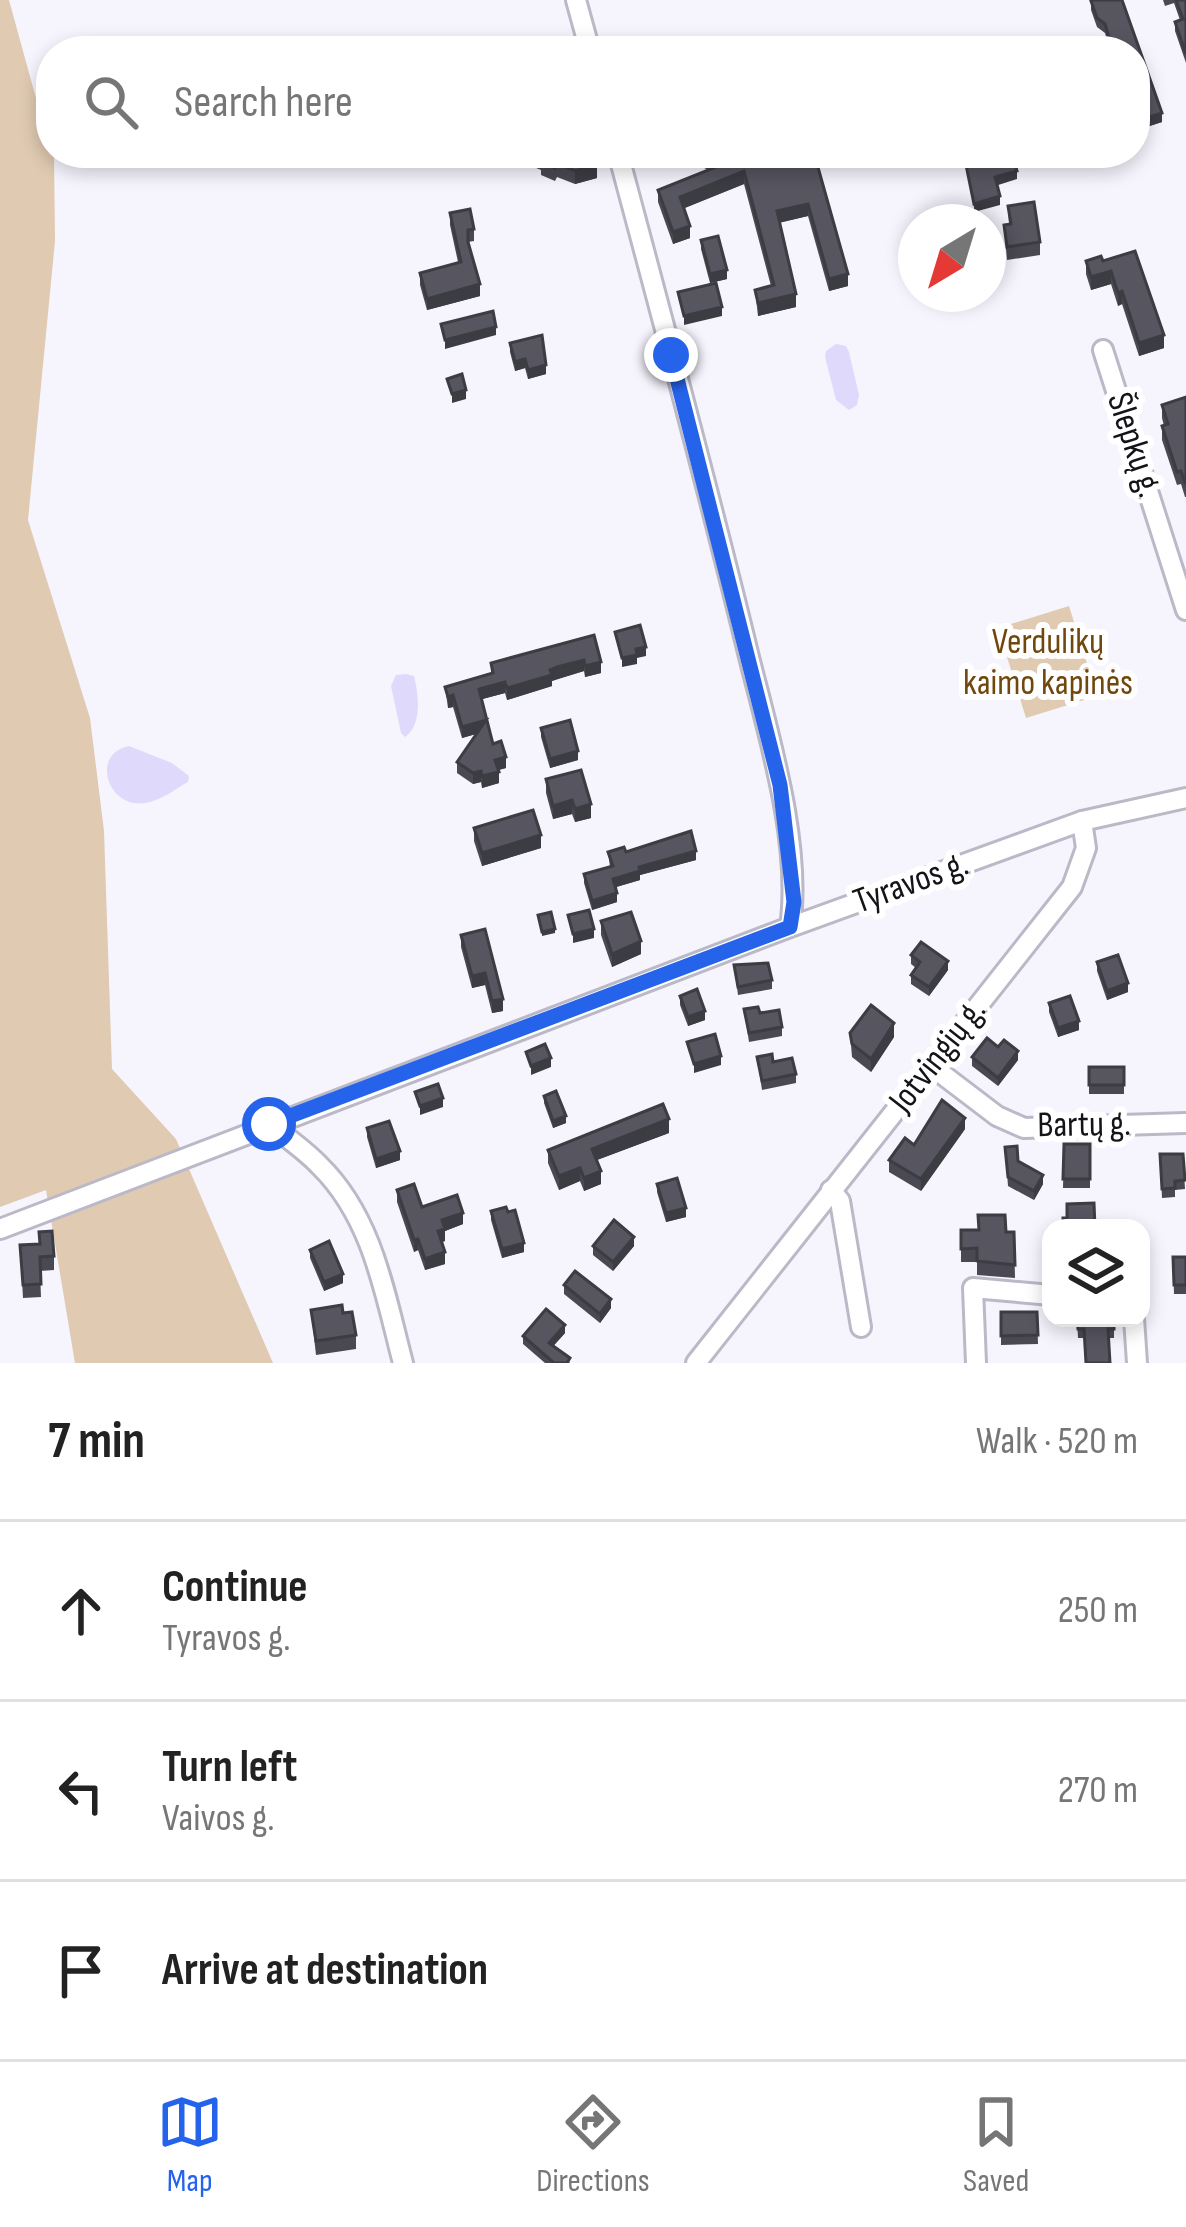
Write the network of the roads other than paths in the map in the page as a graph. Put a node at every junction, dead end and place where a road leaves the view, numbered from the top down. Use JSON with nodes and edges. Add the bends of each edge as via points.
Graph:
{"nodes":[{"id":1,"x":576,"y":0,"type":"edge"},
{"id":2,"x":586,"y":36,"type":"edge"},
{"id":3,"x":621,"y":168,"type":"edge"},
{"id":4,"x":1103,"y":350,"type":"dead end"},
{"id":5,"x":1186,"y":610,"type":"edge"},
{"id":6,"x":1186,"y":798,"type":"edge"},
{"id":7,"x":1082,"y":821,"type":"junction"},
{"id":8,"x":790,"y":927,"type":"junction"},
{"id":9,"x":931,"y":1065,"type":"junction"},
{"id":10,"x":1186,"y":1123,"type":"edge"},
{"id":11,"x":269,"y":1124,"type":"junction"},
{"id":12,"x":831,"y":1190,"type":"junction"},
{"id":13,"x":0,"y":1229,"type":"edge"},
{"id":14,"x":1042,"y":1294,"type":"edge"},
{"id":15,"x":860,"y":1327,"type":"dead end"},
{"id":16,"x":1135,"y":1327,"type":"edge"},
{"id":17,"x":403,"y":1363,"type":"edge"},
{"id":18,"x":695,"y":1363,"type":"edge"},
{"id":19,"x":976,"y":1363,"type":"edge"},
{"id":20,"x":1137,"y":1363,"type":"edge"}],
"edges":[{"from":1,"to":2,"type":"street"},
{"from":3,"to":8,"type":"street","via":[[780,785]]},
{"from":4,"to":5,"type":"street","name":"Šlepkų g."},
{"from":6,"to":7,"type":"street"},
{"from":7,"to":8,"type":"street","name":"Tyravos g."},
{"from":7,"to":9,"type":"street","name":"Jotvingių g.","via":[[1085,848],[1072,887]]},
{"from":8,"to":11,"type":"street","name":"Tyravos g."},
{"from":9,"to":10,"type":"street","name":"Bartų g.","via":[[1010,1125]]},
{"from":9,"to":12,"type":"street","name":"Jotvingių g."},
{"from":11,"to":13,"type":"street","name":"Tyravos g."},
{"from":11,"to":17,"type":"street","via":[[321,1166],[352,1208],[376,1260]]},
{"from":12,"to":15,"type":"street","via":[[840,1201]]},
{"from":12,"to":18,"type":"street","name":"Jotvingių g."},
{"from":14,"to":19,"type":"street","via":[[973,1288]]},
{"from":16,"to":20,"type":"street"}]}
